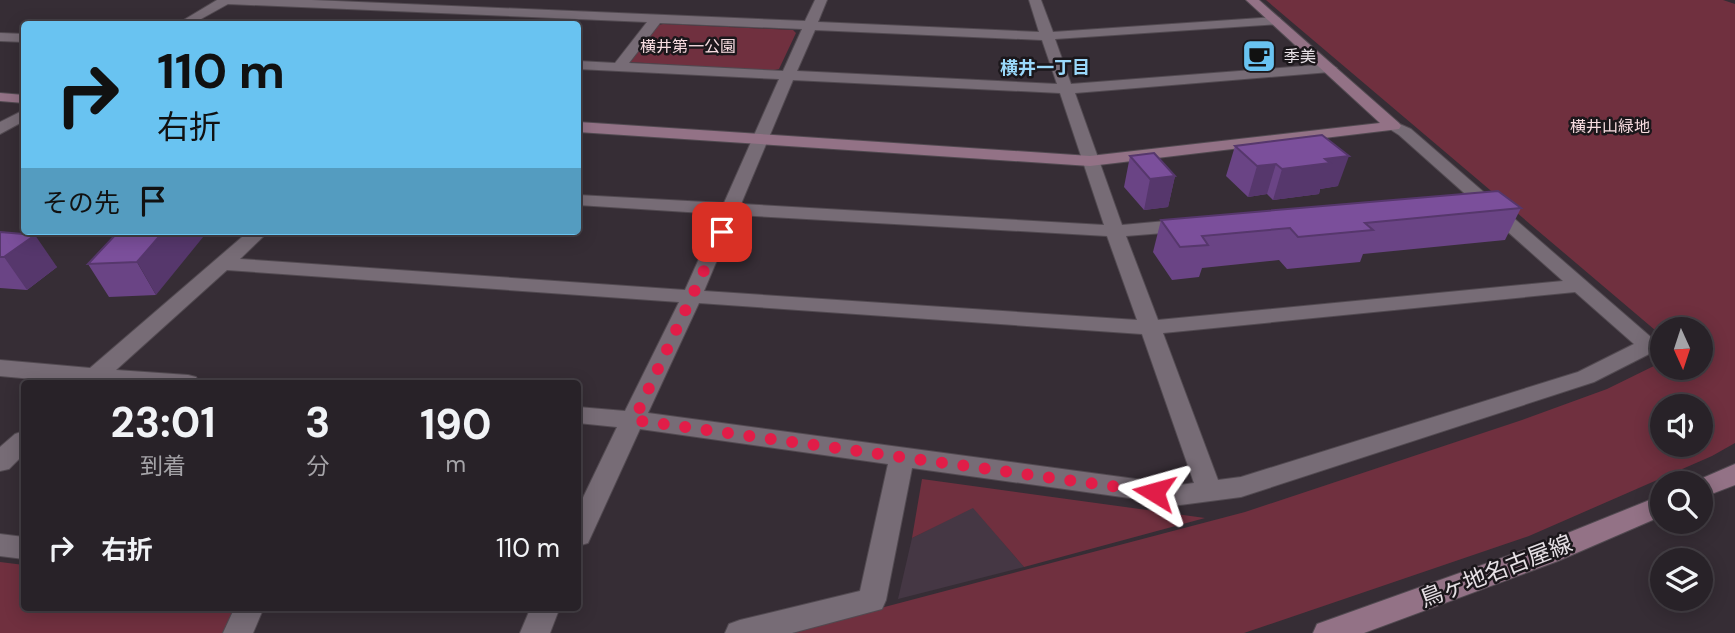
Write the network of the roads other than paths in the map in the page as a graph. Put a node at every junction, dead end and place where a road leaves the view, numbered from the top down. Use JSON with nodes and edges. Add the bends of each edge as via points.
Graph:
{"nodes":[{"id":1,"x":226,"y":0,"type":"edge"},
{"id":2,"x":516,"y":0,"type":"edge"},
{"id":3,"x":821,"y":0,"type":"edge"},
{"id":4,"x":1035,"y":0,"type":"edge"},
{"id":5,"x":1252,"y":0,"type":"edge"},
{"id":6,"x":503,"y":13,"type":"junction"},
{"id":7,"x":656,"y":19,"type":"junction"},
{"id":8,"x":188,"y":21,"type":"edge"},
{"id":9,"x":493,"y":21,"type":"edge"},
{"id":10,"x":1275,"y":21,"type":"junction"},
{"id":11,"x":811,"y":25,"type":"junction"},
{"id":12,"x":1048,"y":36,"type":"junction"},
{"id":13,"x":0,"y":37,"type":"edge"},
{"id":14,"x":21,"y":38,"type":"edge"},
{"id":15,"x":581,"y":65,"type":"edge"},
{"id":16,"x":619,"y":67,"type":"junction"},
{"id":17,"x":1330,"y":68,"type":"junction"},
{"id":18,"x":789,"y":75,"type":"junction"},
{"id":19,"x":1065,"y":89,"type":"junction"},
{"id":20,"x":0,"y":97,"type":"edge"},
{"id":21,"x":21,"y":99,"type":"edge"},
{"id":22,"x":21,"y":117,"type":"edge"},
{"id":23,"x":1393,"y":126,"type":"junction"},
{"id":24,"x":581,"y":127,"type":"edge"},
{"id":25,"x":0,"y":129,"type":"edge"},
{"id":26,"x":763,"y":137,"type":"junction"},
{"id":27,"x":1090,"y":160,"type":"junction"},
{"id":28,"x":581,"y":200,"type":"edge"},
{"id":29,"x":1483,"y":200,"type":"junction"},
{"id":30,"x":1456,"y":202,"type":"edge"},
{"id":31,"x":732,"y":209,"type":"junction"},
{"id":32,"x":1210,"y":223,"type":"edge"},
{"id":33,"x":1115,"y":231,"type":"junction"},
{"id":34,"x":256,"y":235,"type":"edge"},
{"id":35,"x":224,"y":264,"type":"junction"},
{"id":36,"x":1581,"y":285,"type":"junction"},
{"id":37,"x":691,"y":298,"type":"junction"},
{"id":38,"x":1149,"y":328,"type":"junction"},
{"id":39,"x":0,"y":368,"type":"edge"},
{"id":40,"x":91,"y":379,"type":"edge"},
{"id":41,"x":115,"y":380,"type":"edge"},
{"id":42,"x":581,"y":415,"type":"edge"},
{"id":43,"x":634,"y":420,"type":"junction"},
{"id":44,"x":21,"y":443,"type":"edge"},
{"id":45,"x":902,"y":456,"type":"junction"},
{"id":46,"x":0,"y":462,"type":"edge"},
{"id":47,"x":1735,"y":474,"type":"edge"},
{"id":48,"x":1713,"y":483,"type":"edge"},
{"id":49,"x":1210,"y":493,"type":"junction"},
{"id":50,"x":1650,"y":510,"type":"edge"},
{"id":51,"x":581,"y":528,"type":"edge"},
{"id":52,"x":0,"y":545,"type":"edge"},
{"id":53,"x":21,"y":548,"type":"edge"},
{"id":54,"x":248,"y":611,"type":"edge"},
{"id":55,"x":544,"y":611,"type":"edge"},
{"id":56,"x":238,"y":633,"type":"edge"},
{"id":57,"x":535,"y":633,"type":"edge"},
{"id":58,"x":740,"y":633,"type":"edge"},
{"id":59,"x":1328,"y":633,"type":"edge"}],
"edges":[{"from":1,"to":6,"type":"street"},
{"from":1,"to":8,"type":"street"},
{"from":2,"to":6,"type":"street"},
{"from":3,"to":11,"type":"street"},
{"from":4,"to":12,"type":"street"},
{"from":5,"to":10,"type":"street"},
{"from":6,"to":7,"type":"street"},
{"from":6,"to":9,"type":"street"},
{"from":7,"to":11,"type":"street"},
{"from":7,"to":16,"type":"street"},
{"from":10,"to":12,"type":"street"},
{"from":10,"to":17,"type":"street"},
{"from":11,"to":12,"type":"street"},
{"from":11,"to":18,"type":"street"},
{"from":12,"to":19,"type":"street"},
{"from":13,"to":14,"type":"street"},
{"from":15,"to":16,"type":"street"},
{"from":16,"to":18,"type":"street"},
{"from":17,"to":19,"type":"street"},
{"from":17,"to":23,"type":"street"},
{"from":18,"to":19,"type":"street"},
{"from":18,"to":26,"type":"street"},
{"from":19,"to":27,"type":"street"},
{"from":20,"to":21,"type":"street"},
{"from":22,"to":25,"type":"street"},
{"from":23,"to":27,"type":"street"},
{"from":23,"to":29,"type":"street"},
{"from":24,"to":26,"type":"street"},
{"from":26,"to":27,"type":"street"},
{"from":26,"to":31,"type":"street"},
{"from":27,"to":33,"type":"street"},
{"from":28,"to":31,"type":"street"},
{"from":29,"to":30,"type":"street"},
{"from":29,"to":36,"type":"street"},
{"from":31,"to":33,"type":"street"},
{"from":31,"to":37,"type":"street"},
{"from":32,"to":33,"type":"street"},
{"from":33,"to":38,"type":"street"},
{"from":34,"to":35,"type":"street"},
{"from":35,"to":37,"type":"street"},
{"from":35,"to":40,"type":"street"},
{"from":36,"to":38,"type":"street"},
{"from":36,"to":49,"type":"street","via":[[1649,345],[1586,377],[1241,488]]},
{"from":37,"to":38,"type":"street"},
{"from":37,"to":43,"type":"street"},
{"from":38,"to":49,"type":"street"},
{"from":39,"to":40,"type":"street"},
{"from":40,"to":41,"type":"street"},
{"from":42,"to":43,"type":"street"},
{"from":43,"to":45,"type":"street"},
{"from":43,"to":51,"type":"street"},
{"from":44,"to":46,"type":"street"},
{"from":45,"to":49,"type":"street","via":[[1180,495]]},
{"from":45,"to":58,"type":"street","via":[[872,600]]},
{"from":47,"to":48,"type":"street"},
{"from":50,"to":59,"type":"street","name":"鳥ヶ地名古屋線","via":[[1548,553]]},
{"from":52,"to":53,"type":"street"},
{"from":54,"to":56,"type":"street"},
{"from":55,"to":57,"type":"street"}]}
